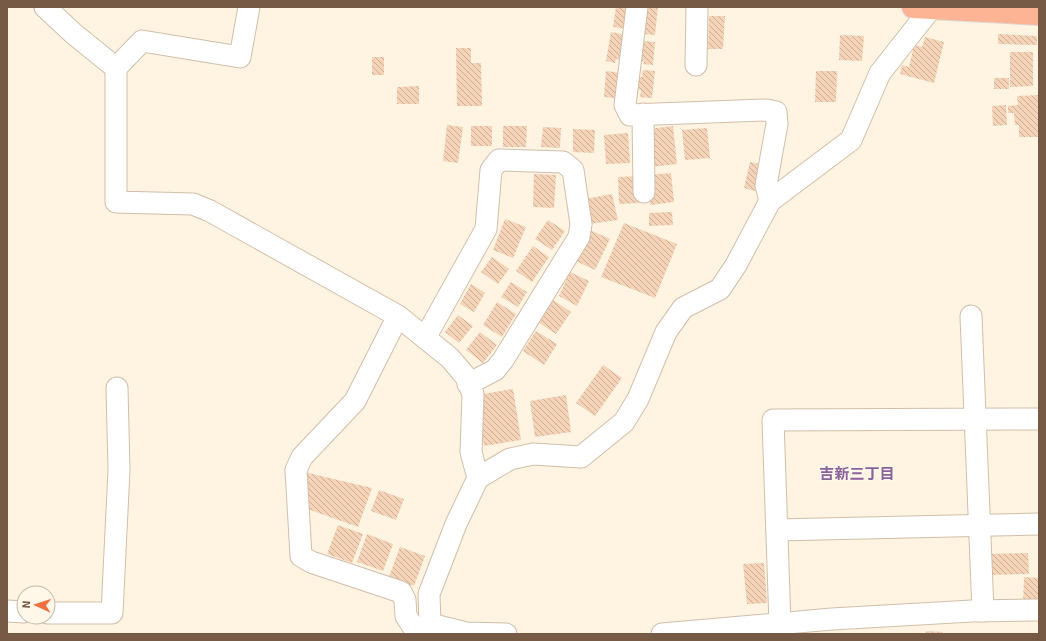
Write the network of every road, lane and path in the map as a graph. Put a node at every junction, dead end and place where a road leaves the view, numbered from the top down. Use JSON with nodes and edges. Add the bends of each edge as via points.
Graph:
{"nodes":[{"id":1,"x":45,"y":7,"type":"edge"},
{"id":2,"x":249,"y":7,"type":"edge"},
{"id":3,"x":637,"y":7,"type":"edge"},
{"id":4,"x":698,"y":7,"type":"edge"},
{"id":5,"x":925,"y":7,"type":"edge"},
{"id":6,"x":1039,"y":14,"type":"edge"},
{"id":7,"x":696,"y":65,"type":"dead end"},
{"id":8,"x":116,"y":68,"type":"junction"},
{"id":9,"x":643,"y":114,"type":"junction"},
{"id":10,"x":644,"y":192,"type":"dead end"},
{"id":11,"x":770,"y":201,"type":"junction"},
{"id":12,"x":398,"y":316,"type":"junction"},
{"id":13,"x":971,"y":316,"type":"dead end"},
{"id":14,"x":425,"y":338,"type":"junction"},
{"id":15,"x":468,"y":384,"type":"junction"},
{"id":16,"x":117,"y":388,"type":"dead end"},
{"id":17,"x":975,"y":419,"type":"junction"},
{"id":18,"x":1039,"y":419,"type":"edge"},
{"id":19,"x":478,"y":478,"type":"junction"},
{"id":20,"x":1039,"y":524,"type":"edge"},
{"id":21,"x":979,"y":525,"type":"junction"},
{"id":22,"x":777,"y":530,"type":"junction"},
{"id":23,"x":1039,"y":610,"type":"edge"},
{"id":24,"x":983,"y":611,"type":"junction"},
{"id":25,"x":56,"y":613,"type":"edge"},
{"id":26,"x":780,"y":624,"type":"junction"},
{"id":27,"x":420,"y":629,"type":"edge"},
{"id":28,"x":506,"y":634,"type":"edge"},
{"id":29,"x":662,"y":634,"type":"edge"}],
"edges":[{"from":1,"to":8,"type":"street"},
{"from":2,"to":8,"type":"street","via":[[240,57],[142,41]]},
{"from":3,"to":9,"type":"street","via":[[625,105],[630,115]]},
{"from":4,"to":7,"type":"street"},
{"from":5,"to":6,"type":"highway"},
{"from":5,"to":11,"type":"street","via":[[880,73],[852,140]]},
{"from":8,"to":12,"type":"street","via":[[116,202],[198,206]]},
{"from":9,"to":10,"type":"street"},
{"from":9,"to":11,"type":"street","via":[[767,110],[776,112],[777,124],[766,185]]},
{"from":11,"to":19,"type":"street","via":[[736,265],[720,289],[683,308],[666,332],[638,399],[624,422],[581,457],[533,454],[510,459]]},
{"from":12,"to":14,"type":"street"},
{"from":12,"to":27,"type":"street","via":[[355,400],[302,458],[296,470],[301,556],[311,562],[400,592],[406,600],[406,616]]},
{"from":13,"to":17,"type":"street"},
{"from":14,"to":15,"type":"street","via":[[450,358],[466,377]]},
{"from":14,"to":15,"type":"street","via":[[486,229],[491,170],[499,160],[562,162],[573,170],[581,224],[579,236],[503,360],[495,370]]},
{"from":15,"to":19,"type":"street","via":[[473,394],[470,452]]},
{"from":16,"to":25,"type":"street","via":[[119,470],[112,613]]},
{"from":17,"to":18,"type":"street"},
{"from":17,"to":21,"type":"street"},
{"from":17,"to":22,"type":"street","via":[[774,420]]},
{"from":19,"to":27,"type":"street","via":[[456,524],[429,594]]},
{"from":20,"to":21,"type":"street"},
{"from":21,"to":22,"type":"street"},
{"from":21,"to":24,"type":"street"},
{"from":22,"to":26,"type":"street"},
{"from":23,"to":24,"type":"street"},
{"from":24,"to":26,"type":"street"},
{"from":26,"to":29,"type":"street"},
{"from":27,"to":28,"type":"street"}]}
